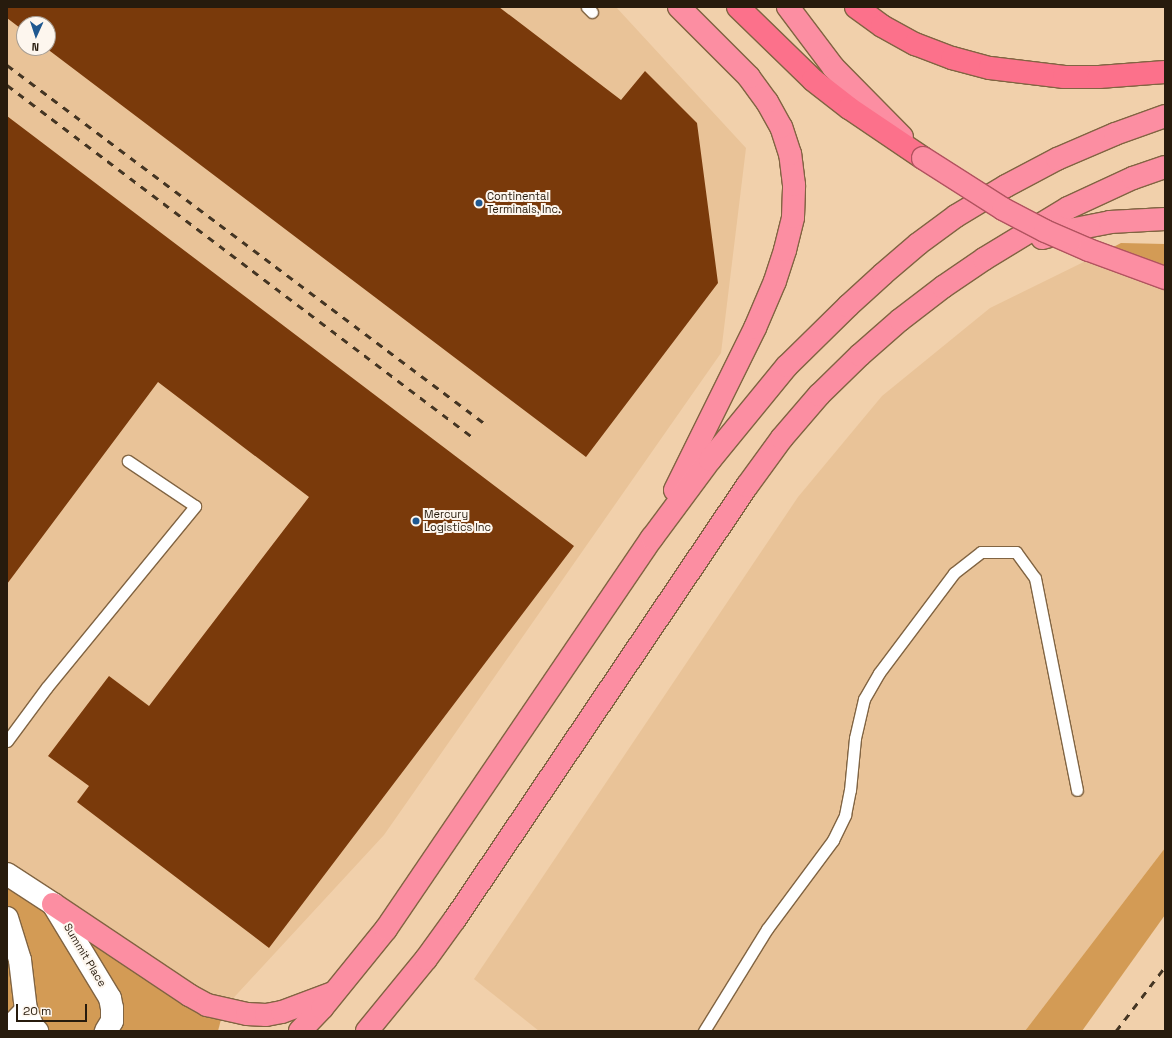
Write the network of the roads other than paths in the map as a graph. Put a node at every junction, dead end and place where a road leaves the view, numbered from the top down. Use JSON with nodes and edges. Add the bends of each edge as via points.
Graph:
{"nodes":[{"id":1,"x":679,"y":7,"type":"edge"},
{"id":2,"x":738,"y":7,"type":"edge"},
{"id":3,"x":788,"y":7,"type":"edge"},
{"id":4,"x":856,"y":7,"type":"edge"},
{"id":5,"x":1165,"y":72,"type":"edge"},
{"id":6,"x":1165,"y":116,"type":"edge"},
{"id":7,"x":924,"y":158,"type":"junction"},
{"id":8,"x":1165,"y":167,"type":"edge"},
{"id":9,"x":1165,"y":219,"type":"edge"},
{"id":10,"x":984,"y":259,"type":"junction"},
{"id":11,"x":1165,"y":278,"type":"edge"},
{"id":12,"x":128,"y":461,"type":"dead end"},
{"id":13,"x":652,"y":538,"type":"junction"},
{"id":14,"x":7,"y":741,"type":"edge"},
{"id":15,"x":1077,"y":790,"type":"dead end"},
{"id":16,"x":7,"y":874,"type":"edge"},
{"id":17,"x":54,"y":904,"type":"junction"},
{"id":18,"x":7,"y":918,"type":"edge"},
{"id":19,"x":336,"y":992,"type":"junction"},
{"id":20,"x":26,"y":1010,"type":"junction"},
{"id":21,"x":7,"y":1030,"type":"edge"},
{"id":22,"x":37,"y":1031,"type":"edge"},
{"id":23,"x":106,"y":1031,"type":"edge"},
{"id":24,"x":300,"y":1031,"type":"edge"},
{"id":25,"x":367,"y":1031,"type":"edge"},
{"id":26,"x":704,"y":1031,"type":"edge"}],
"edges":[{"from":1,"to":13,"type":"highway","via":[[749,77],[781,127],[790,154],[794,185],[793,217],[775,281],[755,328]]},
{"from":2,"to":7,"type":"highway","via":[[813,80],[849,108]]},
{"from":3,"to":7,"type":"highway","via":[[833,67]]},
{"from":4,"to":5,"type":"highway","via":[[882,26],[915,44],[952,58],[990,68],[1064,77]]},
{"from":6,"to":13,"type":"highway","via":[[1057,159],[956,216],[918,244],[848,306],[787,366]]},
{"from":7,"to":11,"type":"highway","bridge":true,"via":[[1003,209],[1045,230],[1096,253]]},
{"from":8,"to":10,"type":"highway","via":[[1133,178],[1068,208]]},
{"from":9,"to":10,"type":"highway","via":[[1110,222],[1075,228]]},
{"from":10,"to":25,"type":"highway","via":[[925,301],[860,355],[819,395],[782,438],[742,492],[455,919]]},
{"from":12,"to":14,"type":"lane","via":[[195,506],[47,687]]},
{"from":13,"to":19,"type":"highway","via":[[415,890]]},
{"from":15,"to":26,"type":"lane","via":[[1035,578],[1016,552],[981,552],[954,573],[879,673],[864,699],[855,738],[845,815],[833,840],[768,929]]},
{"from":16,"to":17,"type":"street"},
{"from":17,"to":19,"type":"highway","via":[[207,1005],[240,1013],[266,1014],[282,1012]]},
{"from":17,"to":23,"type":"street","name":"Summit Place","via":[[110,998],[112,1021]]},
{"from":18,"to":20,"type":"street","via":[[20,960]]},
{"from":19,"to":24,"type":"highway"},
{"from":20,"to":21,"type":"street"},
{"from":20,"to":22,"type":"street"}]}
